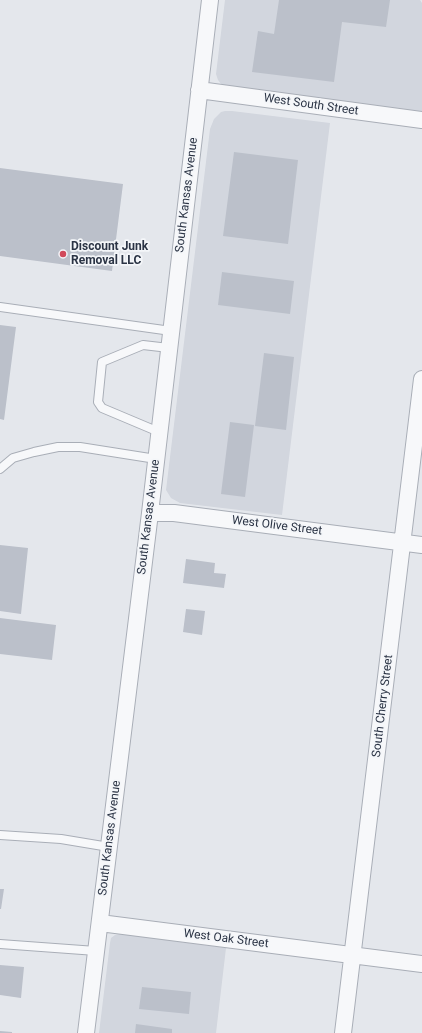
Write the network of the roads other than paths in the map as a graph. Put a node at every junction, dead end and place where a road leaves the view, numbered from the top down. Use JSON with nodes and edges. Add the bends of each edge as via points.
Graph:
{"nodes":[{"id":1,"x":210,"y":0,"type":"edge"},
{"id":2,"x":199,"y":90,"type":"junction"},
{"id":3,"x":422,"y":120,"type":"edge"},
{"id":4,"x":0,"y":307,"type":"edge"},
{"id":5,"x":171,"y":331,"type":"junction"},
{"id":6,"x":169,"y":348,"type":"junction"},
{"id":7,"x":422,"y":379,"type":"edge"},
{"id":8,"x":159,"y":432,"type":"junction"},
{"id":9,"x":156,"y":459,"type":"junction"},
{"id":10,"x":0,"y":469,"type":"edge"},
{"id":11,"x":150,"y":513,"type":"junction"},
{"id":12,"x":403,"y":542,"type":"junction"},
{"id":13,"x":422,"y":545,"type":"edge"},
{"id":14,"x":0,"y":835,"type":"edge"},
{"id":15,"x":109,"y":847,"type":"junction"},
{"id":16,"x":100,"y":923,"type":"junction"},
{"id":17,"x":0,"y":944,"type":"edge"},
{"id":18,"x":96,"y":951,"type":"junction"},
{"id":19,"x":353,"y":955,"type":"junction"},
{"id":20,"x":422,"y":964,"type":"edge"},
{"id":21,"x":86,"y":1033,"type":"edge"},
{"id":22,"x":343,"y":1033,"type":"edge"}],
"edges":[{"from":1,"to":2,"type":"street","name":"South Kansas Avenue"},
{"from":2,"to":3,"type":"street","name":"West South Street"},
{"from":2,"to":5,"type":"street","name":"South Kansas Avenue"},
{"from":4,"to":5,"type":"lane"},
{"from":5,"to":6,"type":"street","name":"South Kansas Avenue"},
{"from":6,"to":8,"type":"street","name":"South Kansas Avenue"},
{"from":6,"to":8,"type":"lane","via":[[143,345],[102,362],[98,402],[102,408]]},
{"from":7,"to":12,"type":"street","name":"South Cherry Street"},
{"from":8,"to":9,"type":"street","name":"South Kansas Avenue"},
{"from":9,"to":10,"type":"lane","via":[[80,447],[58,448],[13,458]]},
{"from":9,"to":11,"type":"street","name":"South Kansas Avenue"},
{"from":11,"to":12,"type":"street","name":"West Olive Street"},
{"from":11,"to":15,"type":"street","name":"South Kansas Avenue"},
{"from":12,"to":13,"type":"street","name":"West Olive Street"},
{"from":12,"to":19,"type":"street","name":"South Cherry Street"},
{"from":14,"to":15,"type":"lane","via":[[61,839]]},
{"from":15,"to":16,"type":"street","name":"South Kansas Avenue"},
{"from":16,"to":18,"type":"street","name":"South Kansas Avenue"},
{"from":16,"to":19,"type":"street","name":"West Oak Street"},
{"from":17,"to":18,"type":"lane"},
{"from":18,"to":21,"type":"street","name":"South Kansas Avenue"},
{"from":19,"to":20,"type":"street","name":"West Oak Street"},
{"from":19,"to":22,"type":"street","name":"South Cherry Street"}]}
